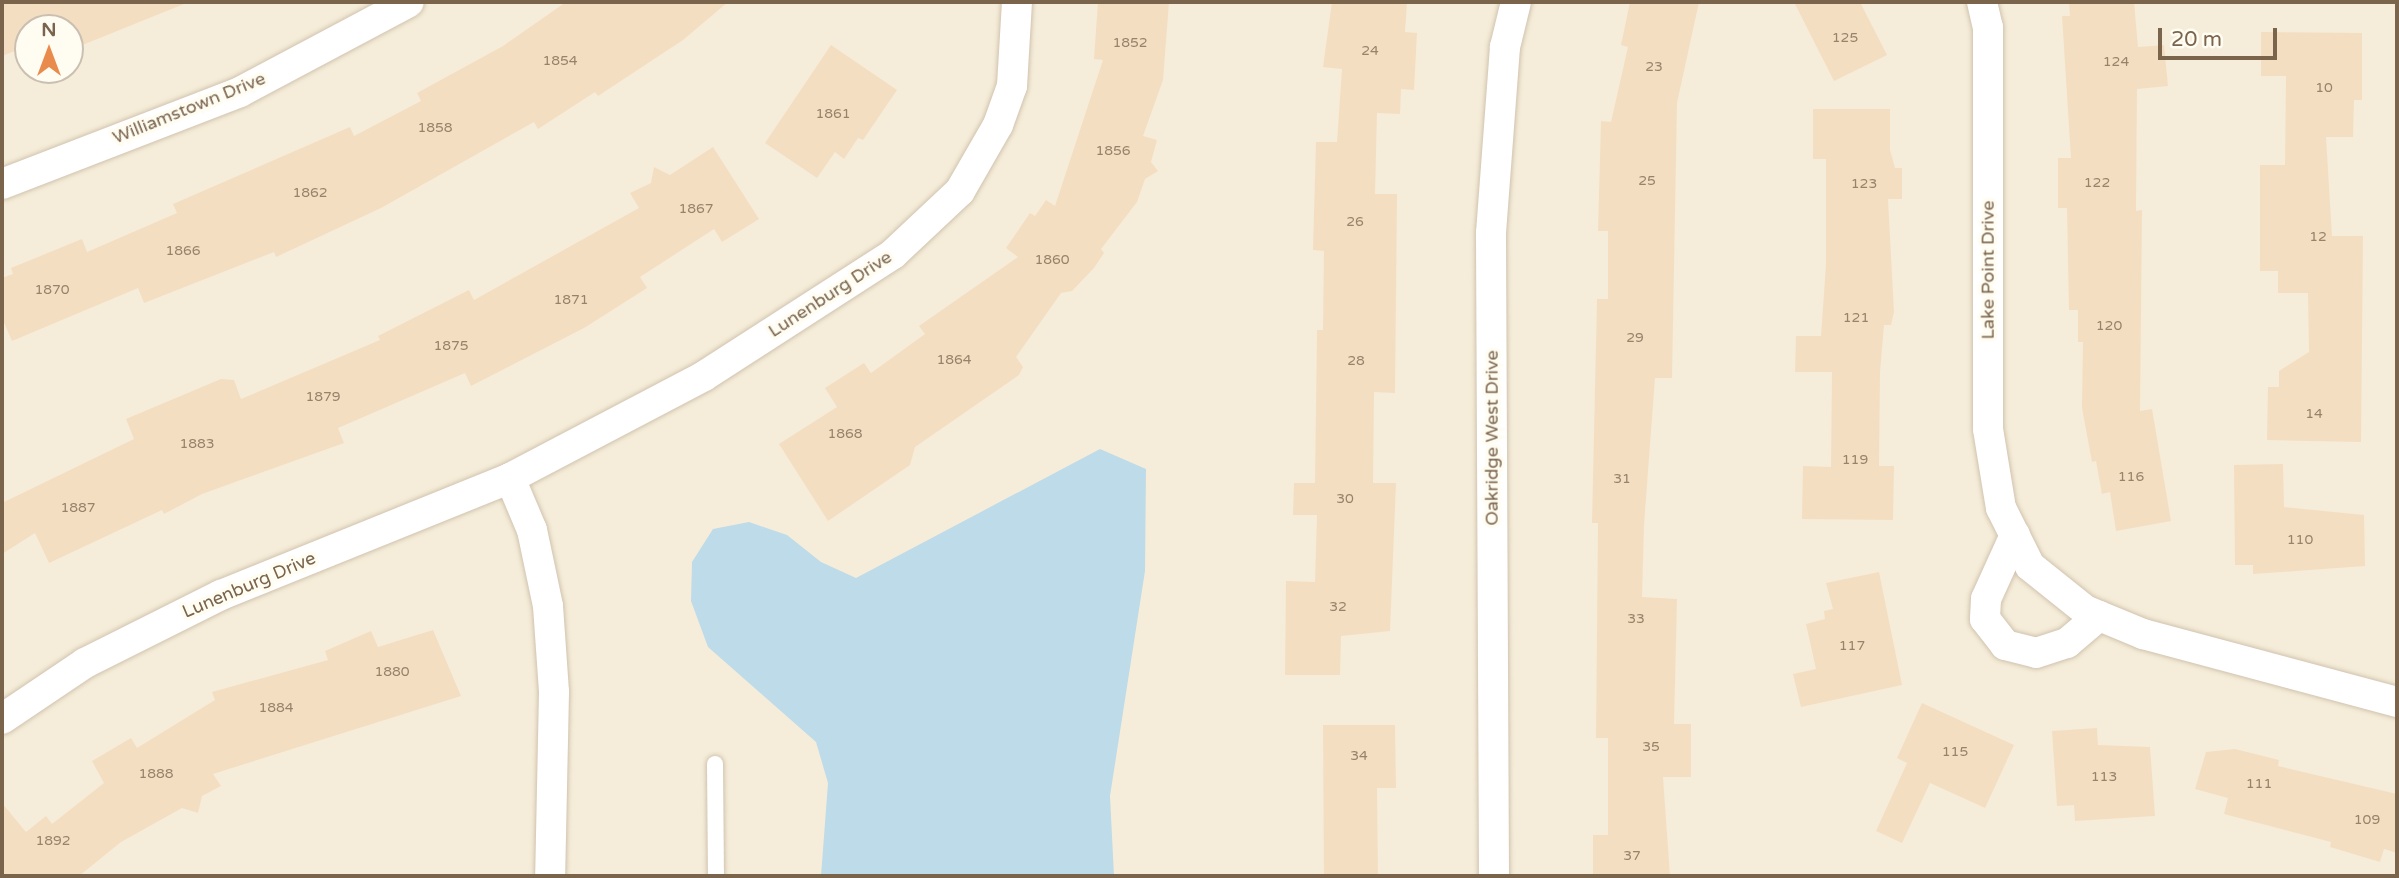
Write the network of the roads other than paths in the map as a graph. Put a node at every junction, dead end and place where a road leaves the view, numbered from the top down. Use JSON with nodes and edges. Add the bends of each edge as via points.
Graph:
{"nodes":[{"id":1,"x":409,"y":2,"type":"edge"},
{"id":2,"x":1017,"y":2,"type":"edge"},
{"id":3,"x":1516,"y":2,"type":"edge"},
{"id":4,"x":1982,"y":2,"type":"edge"},
{"id":5,"x":2,"y":184,"type":"edge"},
{"id":6,"x":510,"y":478,"type":"junction"},
{"id":7,"x":2015,"y":535,"type":"junction"},
{"id":8,"x":2099,"y":616,"type":"junction"},
{"id":9,"x":2397,"y":702,"type":"edge"},
{"id":10,"x":2,"y":719,"type":"edge"},
{"id":11,"x":715,"y":764,"type":"dead end"},
{"id":12,"x":550,"y":876,"type":"edge"},
{"id":13,"x":716,"y":876,"type":"edge"},
{"id":14,"x":1493,"y":876,"type":"edge"}],
"edges":[{"from":1,"to":5,"type":"street","name":"Williamstown Drive","via":[[240,92]]},
{"from":2,"to":6,"type":"street","name":"Lunenburg Drive","via":[[1012,86],[998,125],[960,191],[894,254],[704,376]]},
{"from":3,"to":14,"type":"street","name":"Oakridge West Drive","via":[[1506,47],[1491,233]]},
{"from":4,"to":7,"type":"street","name":"Lake Point Drive","via":[[1989,27],[1989,429],[2001,508]]},
{"from":6,"to":10,"type":"street","name":"Lunenburg Drive","via":[[220,595],[85,663]]},
{"from":6,"to":12,"type":"street","via":[[532,530],[548,606],[554,692]]},
{"from":7,"to":8,"type":"street","name":"Lake Point Drive","via":[[2030,566],[2054,590]]},
{"from":7,"to":8,"type":"street","via":[[1986,599],[1985,619],[2005,645],[2028,652],[2067,643]]},
{"from":8,"to":9,"type":"street","name":"Lake Point Drive","via":[[2143,634]]},
{"from":11,"to":13,"type":"lane"}]}
